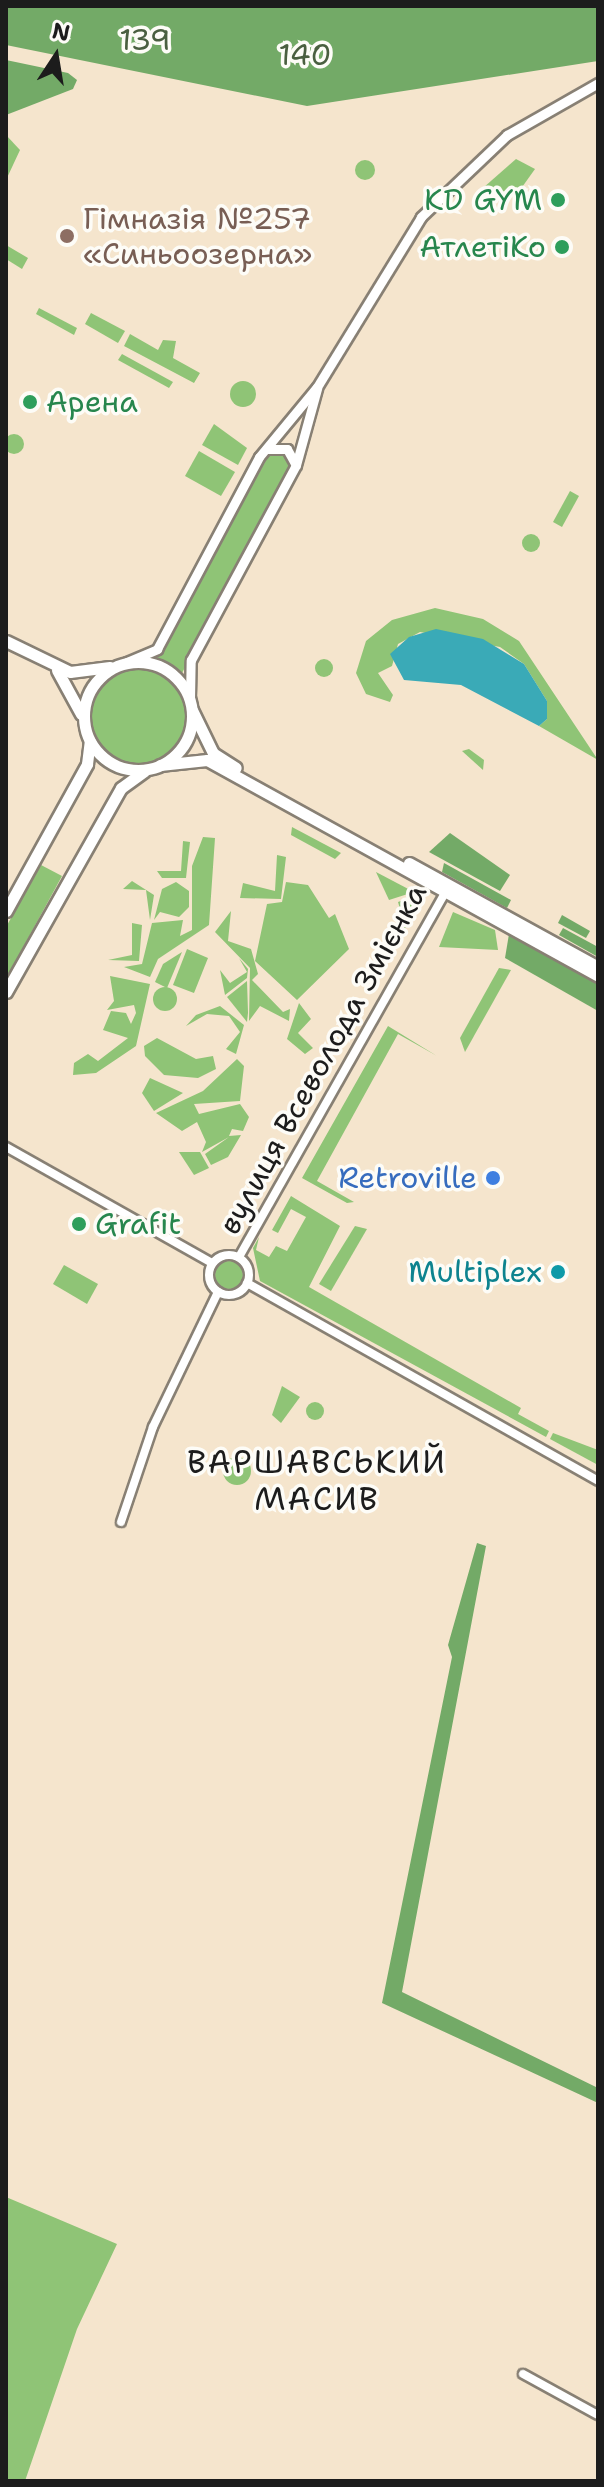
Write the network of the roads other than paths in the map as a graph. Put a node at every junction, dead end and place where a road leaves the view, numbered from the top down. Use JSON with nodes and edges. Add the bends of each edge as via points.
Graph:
{"nodes":[{"id":1,"x":598,"y":83,"type":"edge"},
{"id":2,"x":317,"y":387,"type":"junction"},
{"id":3,"x":265,"y":450,"type":"junction"},
{"id":4,"x":296,"y":465,"type":"junction"},
{"id":5,"x":6,"y":641,"type":"edge"},
{"id":6,"x":122,"y":664,"type":"junction"},
{"id":7,"x":54,"y":667,"type":"junction"},
{"id":8,"x":191,"y":705,"type":"junction"},
{"id":9,"x":84,"y":721,"type":"junction"},
{"id":10,"x":90,"y":740,"type":"junction"},
{"id":11,"x":156,"y":767,"type":"junction"},
{"id":12,"x":447,"y":888,"type":"junction"},
{"id":13,"x":6,"y":911,"type":"edge"},
{"id":14,"x":598,"y":967,"type":"edge"},
{"id":15,"x":598,"y":976,"type":"edge"},
{"id":16,"x":6,"y":992,"type":"edge"},
{"id":17,"x":6,"y":1147,"type":"edge"},
{"id":18,"x":239,"y":1257,"type":"junction"},
{"id":19,"x":212,"y":1263,"type":"junction"},
{"id":20,"x":247,"y":1283,"type":"junction"},
{"id":21,"x":218,"y":1292,"type":"junction"},
{"id":22,"x":598,"y":1481,"type":"edge"},
{"id":23,"x":121,"y":1522,"type":"dead end"},
{"id":24,"x":523,"y":2374,"type":"dead end"},
{"id":25,"x":598,"y":2415,"type":"edge"}],
"edges":[{"from":1,"to":2,"type":"street","via":[[507,135],[445,189],[383,275]]},
{"from":2,"to":3,"type":"street"},
{"from":2,"to":4,"type":"street"},
{"from":3,"to":4,"type":"street","via":[[287,449]]},
{"from":3,"to":6,"type":"street","via":[[157,649]]},
{"from":4,"to":8,"type":"street","via":[[191,660]]},
{"from":5,"to":7,"type":"main road"},
{"from":6,"to":7,"type":"main road","via":[[84,672]]},
{"from":6,"to":8,"type":"main road","via":[[171,672]]},
{"from":6,"to":9,"type":"main road","via":[[94,683]]},
{"from":7,"to":9,"type":"main road"},
{"from":8,"to":11,"type":"main road","via":[[186,743]]},
{"from":8,"to":12,"type":"main road","via":[[213,753]]},
{"from":9,"to":10,"type":"main road"},
{"from":10,"to":11,"type":"main road","via":[[120,767]]},
{"from":10,"to":13,"type":"main road","via":[[87,764]]},
{"from":11,"to":12,"type":"main road","via":[[207,760]]},
{"from":11,"to":16,"type":"main road","via":[[121,788]]},
{"from":12,"to":14,"type":"main road"},
{"from":12,"to":15,"type":"main road"},
{"from":12,"to":18,"type":"street","name":"вулиця Всеволода Змієнка"},
{"from":17,"to":19,"type":"street"},
{"from":18,"to":19,"type":"street","via":[[223,1255]]},
{"from":18,"to":20,"type":"street"},
{"from":19,"to":21,"type":"street","via":[[209,1279]]},
{"from":20,"to":21,"type":"street","via":[[233,1295]]},
{"from":20,"to":22,"type":"street"},
{"from":21,"to":23,"type":"street","via":[[153,1427]]},
{"from":24,"to":25,"type":"street"}]}
